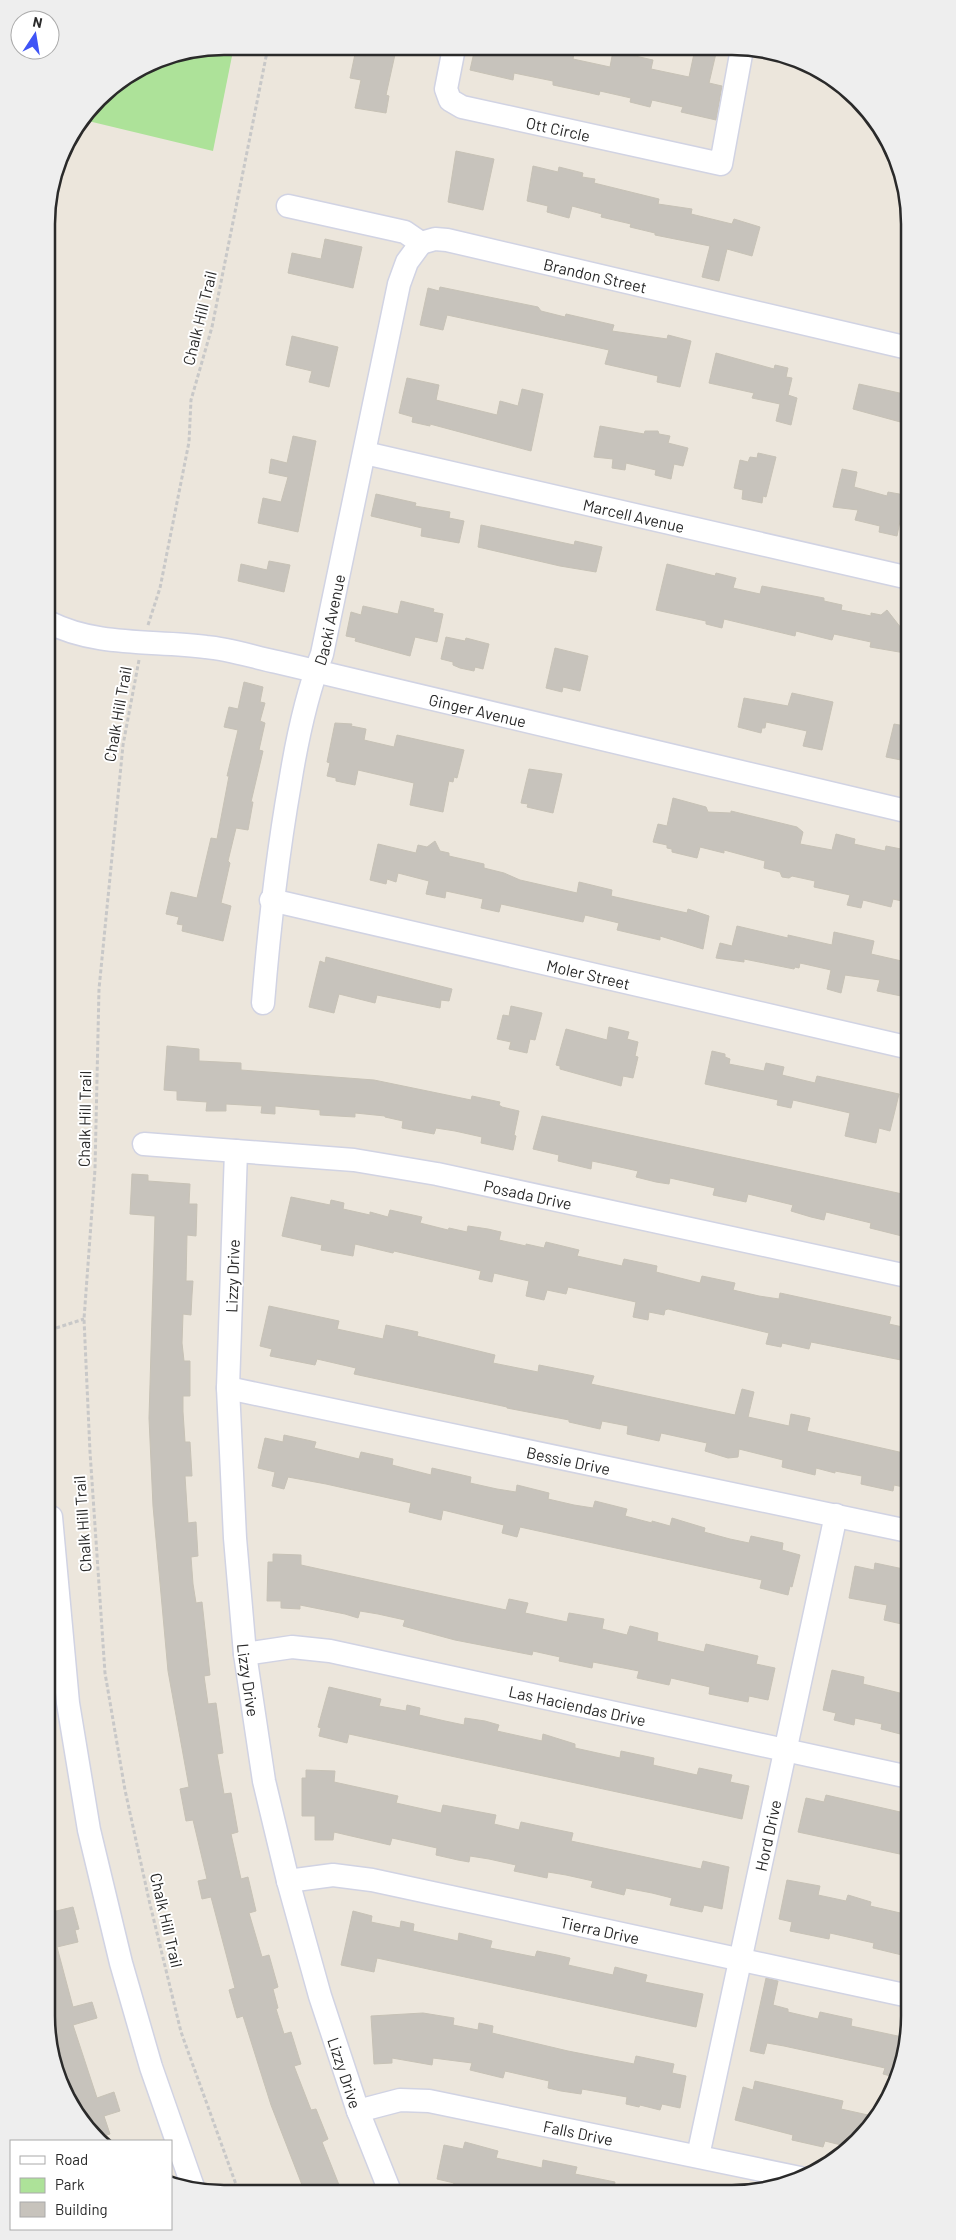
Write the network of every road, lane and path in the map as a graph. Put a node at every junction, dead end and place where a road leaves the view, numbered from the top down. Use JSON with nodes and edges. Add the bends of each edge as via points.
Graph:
{"nodes":[{"id":1,"x":266,"y":55,"type":"edge"},
{"id":2,"x":453,"y":55,"type":"edge"},
{"id":3,"x":741,"y":55,"type":"edge"},
{"id":4,"x":288,"y":206,"type":"dead end"},
{"id":5,"x":421,"y":243,"type":"junction"},
{"id":6,"x":901,"y":346,"type":"edge"},
{"id":7,"x":364,"y":453,"type":"junction"},
{"id":8,"x":901,"y":576,"type":"edge"},
{"id":9,"x":55,"y":626,"type":"edge"},
{"id":10,"x":142,"y":642,"type":"junction"},
{"id":11,"x":315,"y":672,"type":"junction"},
{"id":12,"x":901,"y":810,"type":"edge"},
{"id":13,"x":271,"y":900,"type":"junction"},
{"id":14,"x":263,"y":1003,"type":"dead end"},
{"id":15,"x":901,"y":1046,"type":"edge"},
{"id":16,"x":144,"y":1144,"type":"dead end"},
{"id":17,"x":236,"y":1151,"type":"junction"},
{"id":18,"x":901,"y":1275,"type":"edge"},
{"id":19,"x":84,"y":1318,"type":"junction"},
{"id":20,"x":55,"y":1328,"type":"edge"},
{"id":21,"x":228,"y":1388,"type":"junction"},
{"id":22,"x":836,"y":1515,"type":"junction"},
{"id":23,"x":901,"y":1529,"type":"edge"},
{"id":24,"x":55,"y":1561,"type":"edge"},
{"id":25,"x":245,"y":1654,"type":"junction"},
{"id":26,"x":785,"y":1750,"type":"junction"},
{"id":27,"x":901,"y":1775,"type":"edge"},
{"id":28,"x":288,"y":1881,"type":"junction"},
{"id":29,"x":740,"y":1959,"type":"junction"},
{"id":30,"x":901,"y":1994,"type":"edge"},
{"id":31,"x":358,"y":2111,"type":"junction"},
{"id":32,"x":698,"y":2156,"type":"junction"},
{"id":33,"x":788,"y":2175,"type":"edge"},
{"id":34,"x":191,"y":2182,"type":"edge"},
{"id":35,"x":236,"y":2185,"type":"edge"},
{"id":36,"x":387,"y":2185,"type":"edge"}],
"edges":[{"from":1,"to":10,"type":"path","name":"Chalk Hill Trail","via":[[212,327],[191,400],[189,442],[160,588]]},
{"from":2,"to":3,"type":"street","name":"Ott Circle","via":[[446,89],[450,100],[462,107],[721,164]]},
{"from":4,"to":5,"type":"street","via":[[405,232]]},
{"from":5,"to":6,"type":"street","name":"Brandon Street","via":[[447,240]]},
{"from":5,"to":7,"type":"street","name":"Dacki Avenue","via":[[407,262],[399,284]]},
{"from":7,"to":8,"type":"street","name":"Marcell Avenue"},
{"from":7,"to":11,"type":"street","name":"Dacki Avenue","via":[[322,654]]},
{"from":9,"to":10,"type":"street","name":"Ginger Avenue","via":[[101,640]]},
{"from":10,"to":11,"type":"street","name":"Ginger Avenue","via":[[207,647]]},
{"from":10,"to":19,"type":"path","name":"Chalk Hill Trail","via":[[123,745],[99,989],[95,1169]]},
{"from":11,"to":12,"type":"street","name":"Ginger Avenue"},
{"from":11,"to":13,"type":"street","name":"Dacki Avenue","via":[[294,756]]},
{"from":13,"to":14,"type":"street","name":"Dacki Avenue"},
{"from":13,"to":15,"type":"street","name":"Moler Street"},
{"from":16,"to":17,"type":"street","name":"Posada Drive"},
{"from":17,"to":18,"type":"street","name":"Posada Drive","via":[[354,1160],[437,1174]]},
{"from":17,"to":21,"type":"street","name":"Lizzy Drive"},
{"from":19,"to":20,"type":"path"},
{"from":19,"to":35,"type":"path","name":"Chalk Hill Trail","via":[[106,1673],[125,1790],[181,2032]]},
{"from":21,"to":22,"type":"street","name":"Bessie Drive"},
{"from":21,"to":25,"type":"street","name":"Lizzy Drive","via":[[235,1538]]},
{"from":22,"to":23,"type":"street","name":"Bessie Drive"},
{"from":22,"to":26,"type":"street","name":"Hord Drive"},
{"from":24,"to":34,"type":"street","via":[[68,1703],[89,1830],[121,1963],[151,2067]]},
{"from":25,"to":26,"type":"street","name":"Las Haciendas Drive","via":[[292,1647],[330,1651]]},
{"from":25,"to":28,"type":"street","name":"Lizzy Drive","via":[[264,1781]]},
{"from":26,"to":27,"type":"street","name":"Las Haciendas Drive"},
{"from":26,"to":29,"type":"street","name":"Hord Drive"},
{"from":28,"to":29,"type":"street","name":"Tierra Drive","via":[[333,1875],[372,1880]]},
{"from":28,"to":31,"type":"street","name":"Lizzy Drive","via":[[320,1996]]},
{"from":29,"to":30,"type":"street","name":"Tierra Drive"},
{"from":29,"to":32,"type":"street","name":"Hord Drive"},
{"from":31,"to":32,"type":"street","name":"Falls Drive","via":[[400,2100],[429,2101]]},
{"from":31,"to":36,"type":"street","name":"Lizzy Drive"},
{"from":32,"to":33,"type":"street","name":"Falls Drive"}]}
